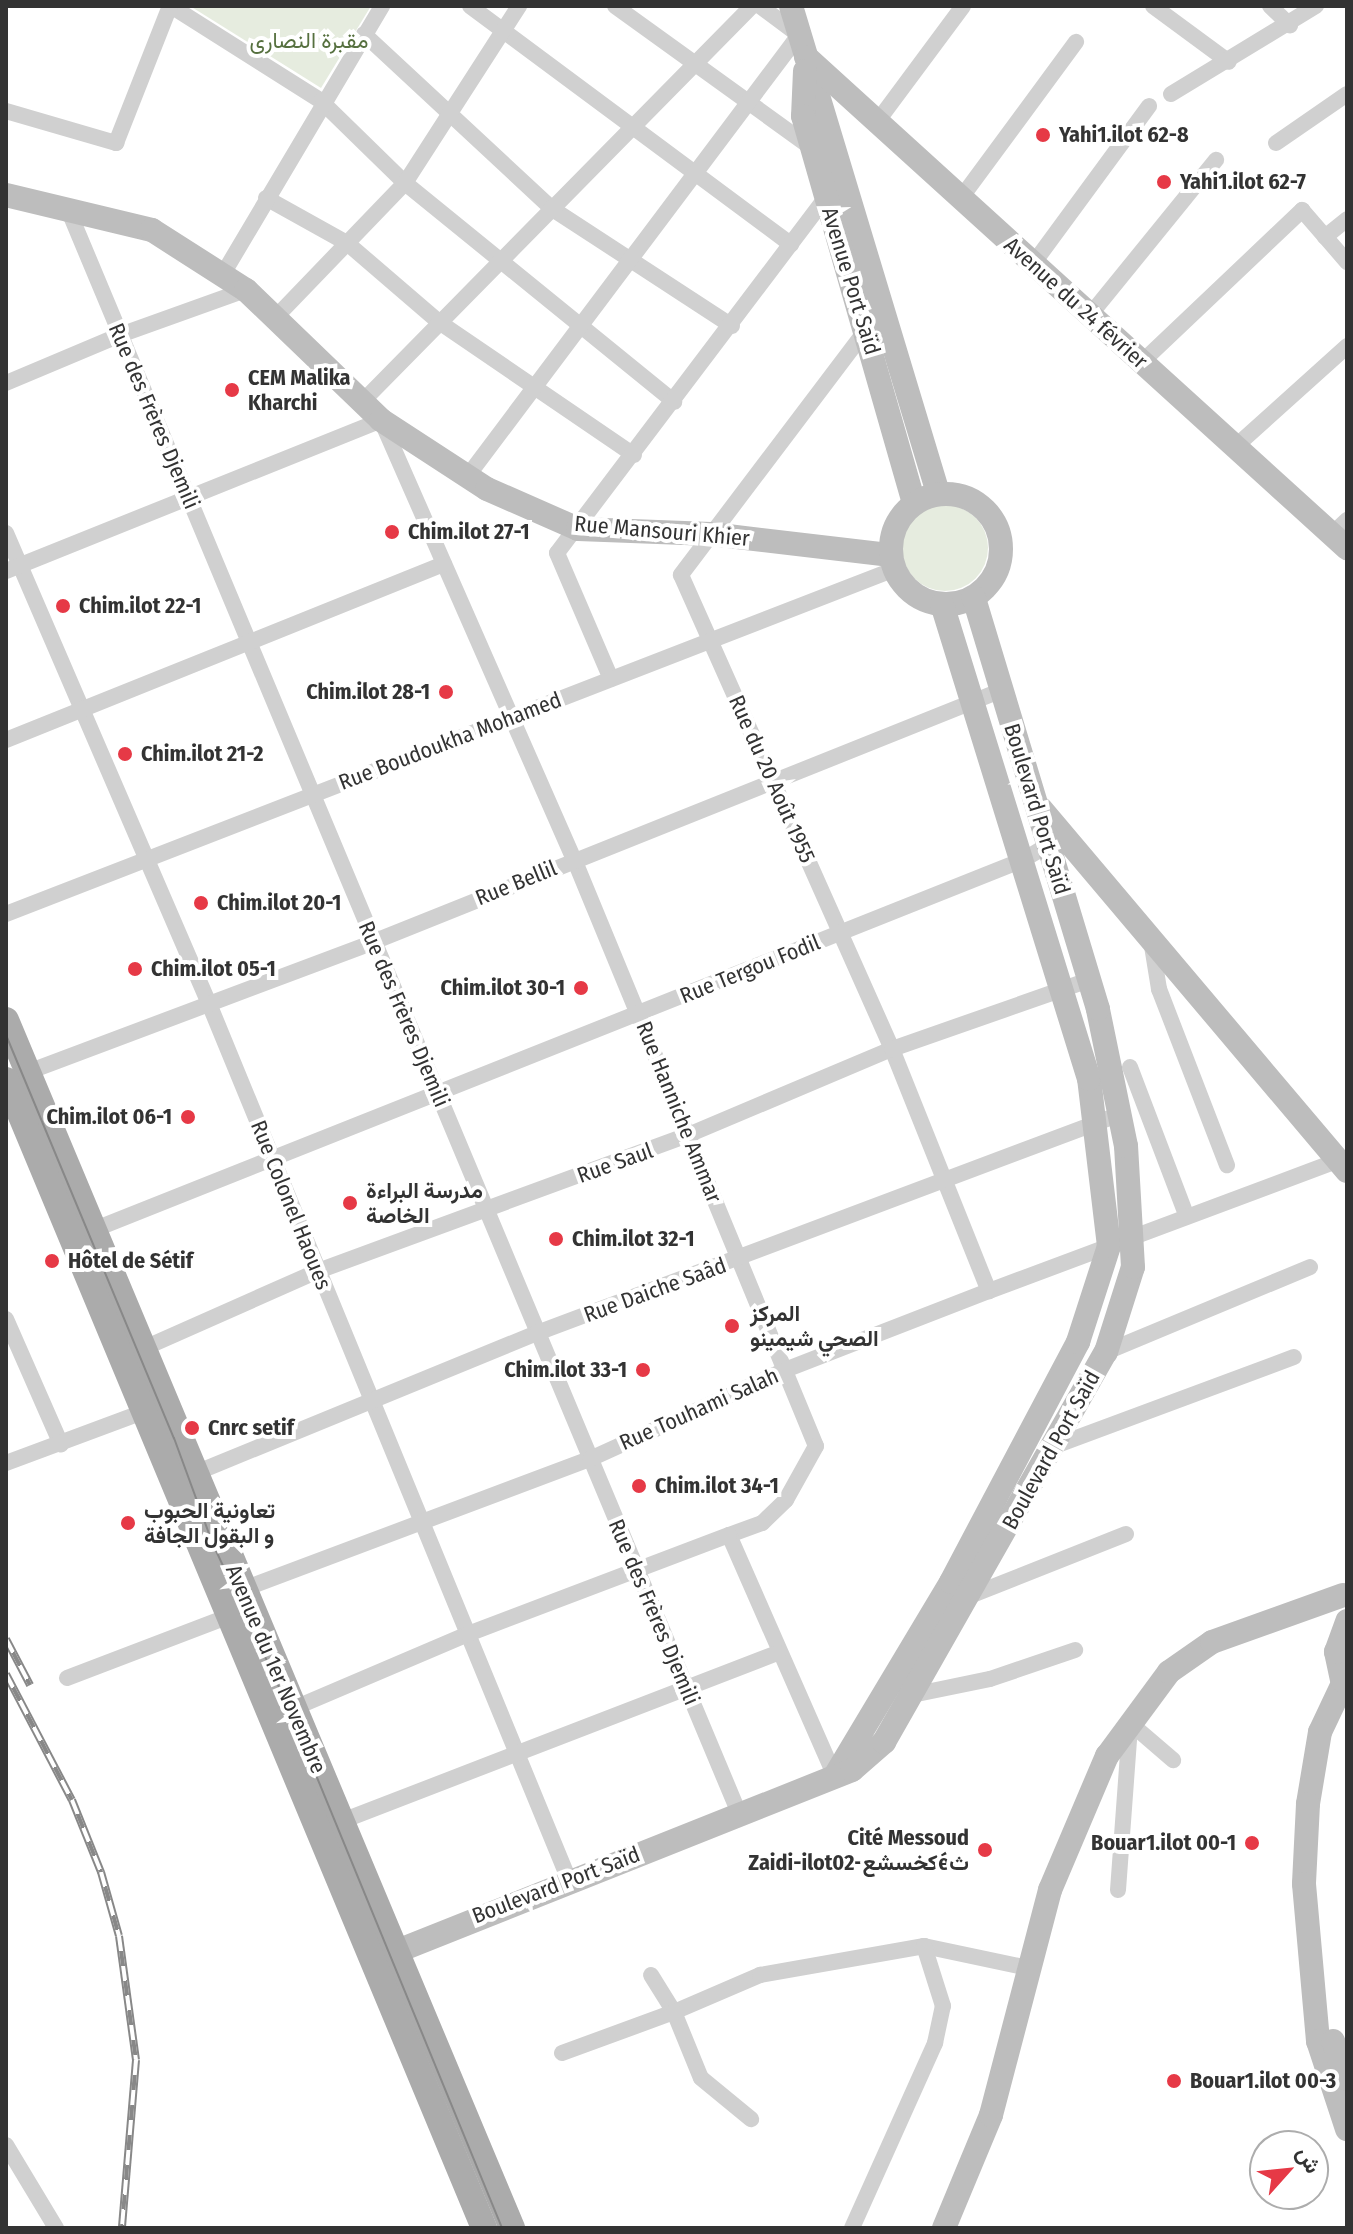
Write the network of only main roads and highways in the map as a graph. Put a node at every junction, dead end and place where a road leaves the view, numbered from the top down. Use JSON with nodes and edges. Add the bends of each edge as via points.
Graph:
{"nodes":[{"id":1,"x":791,"y":6,"type":"edge"},
{"id":2,"x":802,"y":46,"type":"junction"},
{"id":3,"x":834,"y":187,"type":"junction"},
{"id":4,"x":6,"y":195,"type":"edge"},
{"id":5,"x":938,"y":493,"type":"junction"},
{"id":6,"x":914,"y":503,"type":"junction"},
{"id":7,"x":1342,"y":534,"type":"edge"},
{"id":8,"x":893,"y":562,"type":"junction"},
{"id":9,"x":974,"y":597,"type":"junction"},
{"id":10,"x":942,"y":604,"type":"junction"},
{"id":11,"x":1035,"y":801,"type":"junction"},
{"id":12,"x":6,"y":1020,"type":"edge"},
{"id":13,"x":12,"y":1080,"type":"edge"},
{"id":14,"x":1342,"y":1166,"type":"edge"},
{"id":15,"x":1346,"y":1597,"type":"edge"},
{"id":16,"x":1347,"y":1621,"type":"edge"},
{"id":17,"x":1344,"y":1677,"type":"edge"},
{"id":18,"x":835,"y":1776,"type":"junction"},
{"id":19,"x":386,"y":1955,"type":"junction"},
{"id":20,"x":1310,"y":1979,"type":"junction"},
{"id":21,"x":1347,"y":2079,"type":"edge"},
{"id":22,"x":1347,"y":2129,"type":"edge"},
{"id":23,"x":484,"y":2228,"type":"edge"},
{"id":24,"x":512,"y":2228,"type":"edge"},
{"id":25,"x":944,"y":2228,"type":"edge"}],
"edges":[{"from":1,"to":2,"type":"main road","name":"Avenue Port Saïd"},
{"from":2,"to":3,"type":"main road","name":"Avenue Port Saïd"},
{"from":2,"to":3,"type":"main road","name":"Avenue Port Saïd","via":[[803,116],[812,148]]},
{"from":2,"to":7,"type":"main road","name":"Avenue du 24 février","via":[[877,122],[1235,447]]},
{"from":3,"to":5,"type":"main road","name":"Avenue Port Saïd","via":[[883,309]]},
{"from":3,"to":6,"type":"main road","name":"Avenue Port Saïd"},
{"from":4,"to":8,"type":"main road","name":"Rue Mansouri Khier","via":[[152,230],[246,290],[381,420],[467,477],[578,529],[711,534]]},
{"from":5,"to":6,"type":"main road"},
{"from":5,"to":9,"type":"main road","via":[[980,504],[998,528],[1001,557],[996,573]]},
{"from":6,"to":8,"type":"main road","via":[[896,526]]},
{"from":8,"to":10,"type":"main road","via":[[914,593]]},
{"from":9,"to":10,"type":"main road"},
{"from":9,"to":11,"type":"main road","name":"Boulevard Port Saïd"},
{"from":10,"to":18,"type":"main road","via":[[1065,989],[1095,1123],[1109,1246],[1078,1342],[932,1615]]},
{"from":11,"to":14,"type":"main road"},
{"from":11,"to":18,"type":"main road","name":"Boulevard Port Saïd","via":[[1089,980],[1120,1114],[1133,1267],[1106,1352],[912,1695],[884,1742],[852,1770]]},
{"from":12,"to":13,"type":"main road","name":"Avenue du 1er Novembre"},
{"from":13,"to":19,"type":"main road","name":"Avenue du 1er Novembre","via":[[227,1617]]},
{"from":13,"to":19,"type":"main road","name":"Avenue du 1er Novembre","via":[[93,1230],[342,1821]]},
{"from":15,"to":25,"type":"main road","via":[[1212,1642],[1169,1672],[1107,1756],[1081,1810],[1028,1968],[991,2115]]},
{"from":16,"to":17,"type":"main road","via":[[1336,1652]]},
{"from":17,"to":20,"type":"main road","via":[[1320,1732],[1308,1804],[1304,1884]]},
{"from":18,"to":19,"type":"main road","name":"Boulevard Port Saïd"},
{"from":19,"to":23,"type":"main road","name":"Avenue du 1er Novembre"},
{"from":19,"to":24,"type":"main road","name":"Avenue du 1er Novembre"},
{"from":20,"to":21,"type":"main road"},
{"from":20,"to":22,"type":"main road","via":[[1318,2041]]}]}
